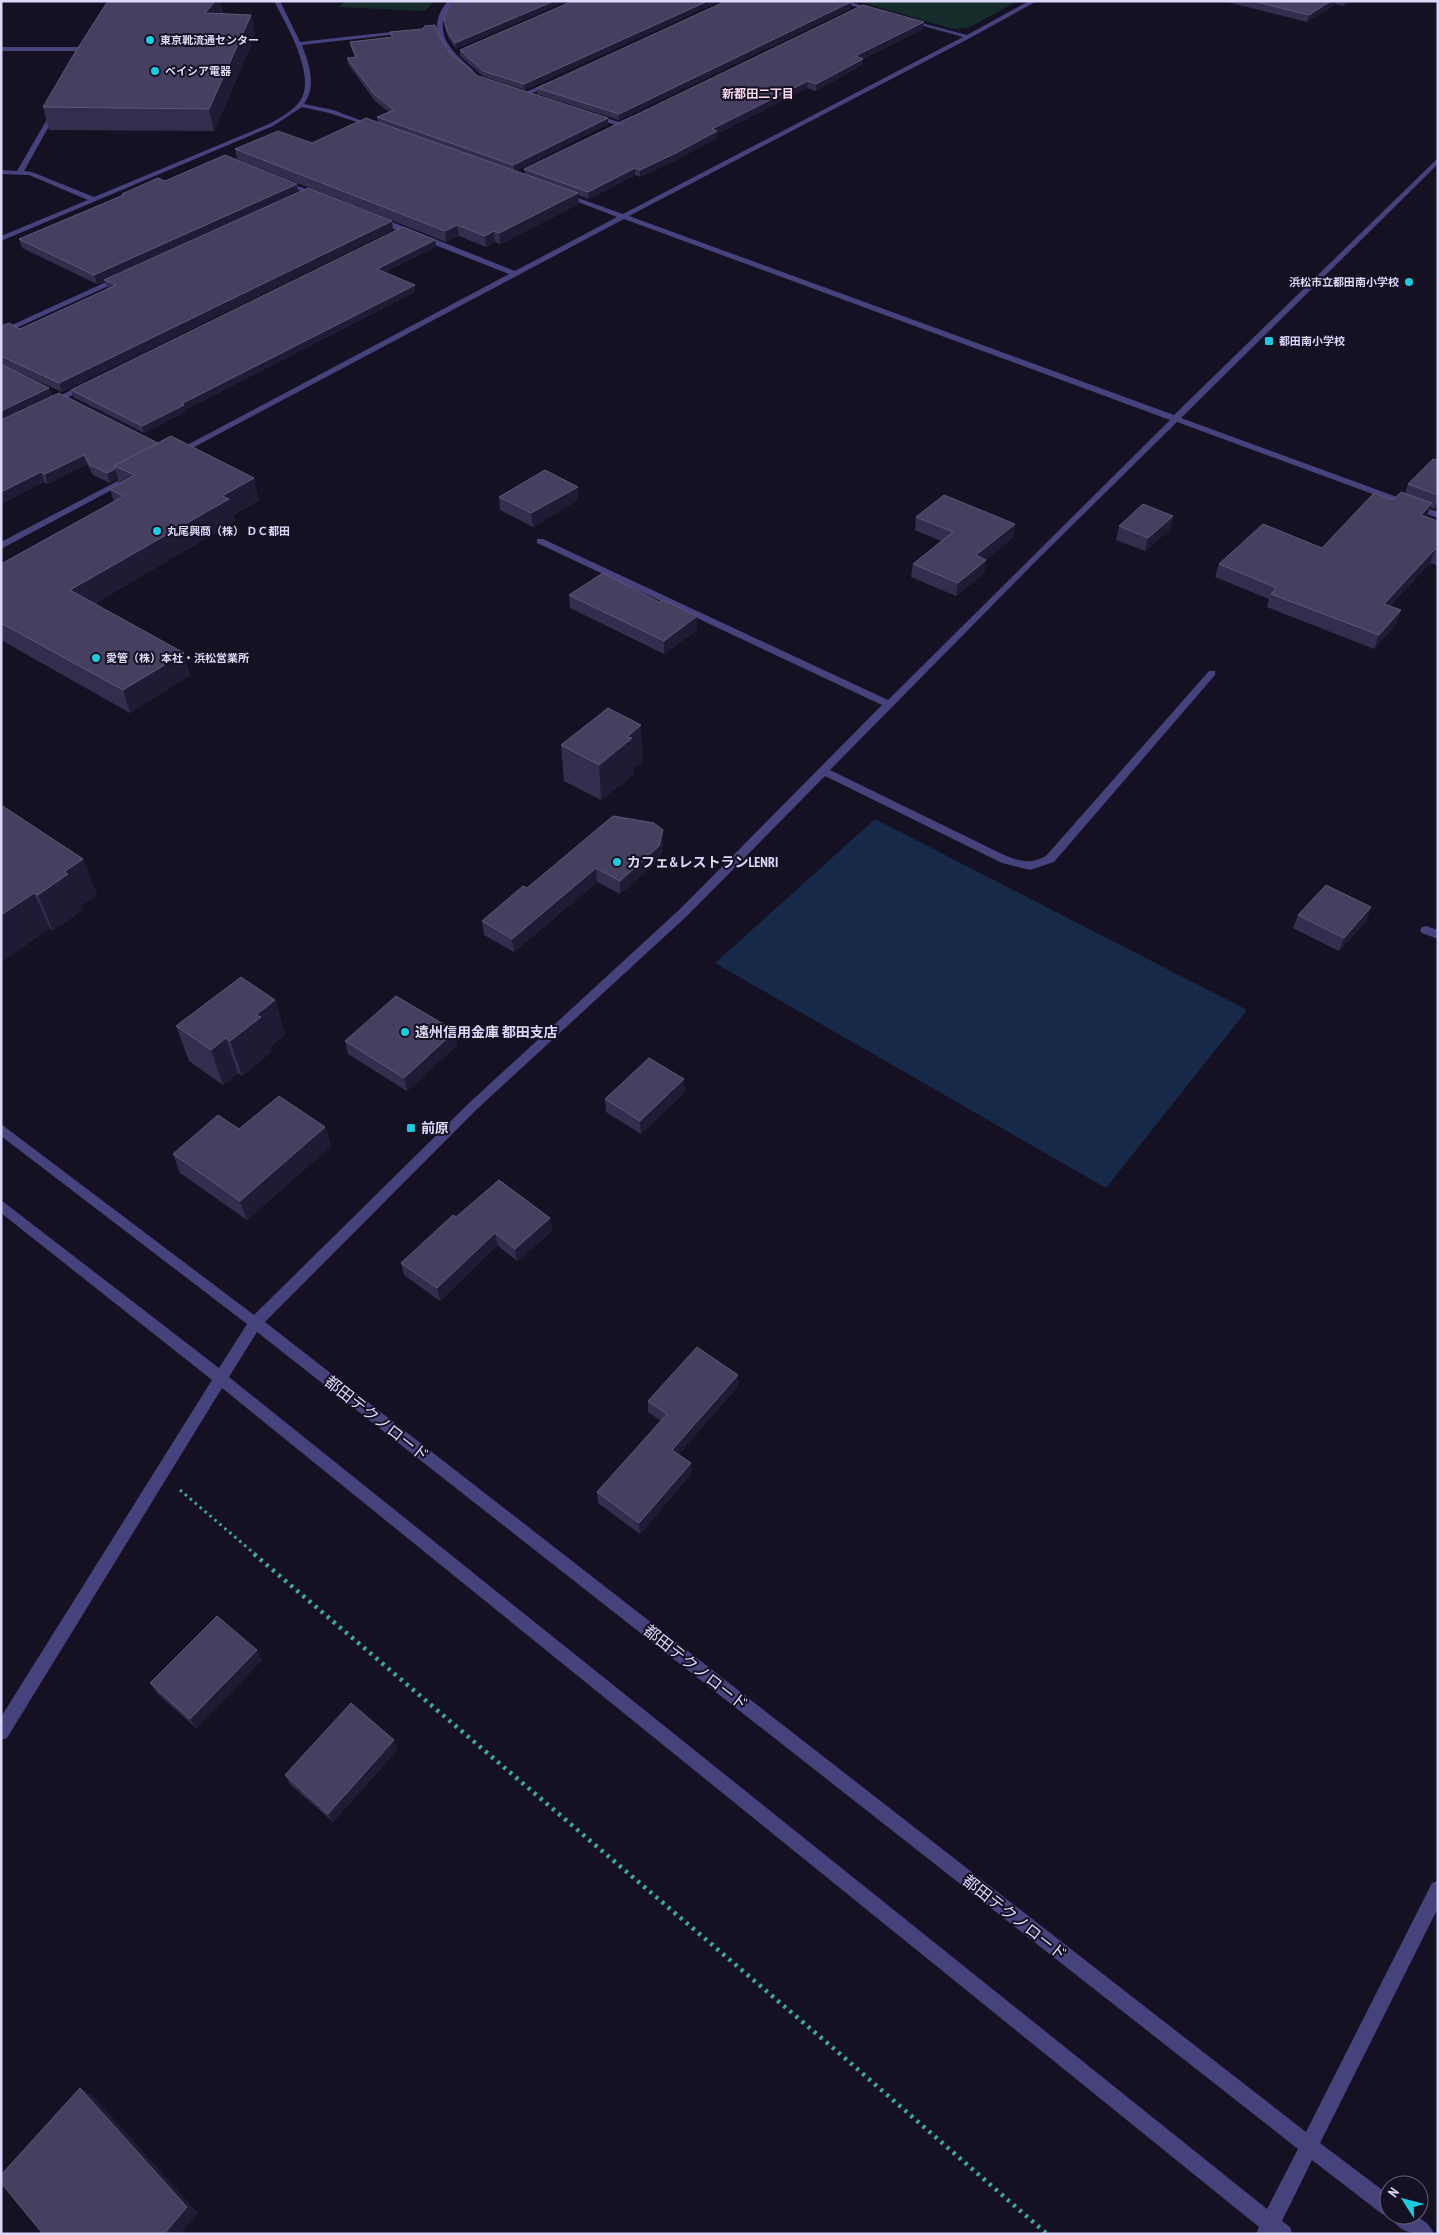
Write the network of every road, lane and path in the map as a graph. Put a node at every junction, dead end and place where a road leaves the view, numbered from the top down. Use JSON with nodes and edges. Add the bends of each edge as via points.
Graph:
{"nodes":[{"id":1,"x":278,"y":1,"type":"edge"},
{"id":2,"x":452,"y":1,"type":"edge"},
{"id":3,"x":841,"y":1,"type":"edge"},
{"id":4,"x":1034,"y":1,"type":"edge"},
{"id":5,"x":862,"y":7,"type":"junction"},
{"id":6,"x":853,"y":12,"type":"edge"},
{"id":7,"x":880,"y":12,"type":"edge"},
{"id":8,"x":898,"y":18,"type":"edge"},
{"id":9,"x":439,"y":27,"type":"junction"},
{"id":10,"x":430,"y":28,"type":"edge"},
{"id":11,"x":411,"y":30,"type":"edge"},
{"id":12,"x":968,"y":37,"type":"junction"},
{"id":13,"x":298,"y":44,"type":"junction"},
{"id":14,"x":1,"y":49,"type":"edge"},
{"id":15,"x":463,"y":50,"type":"edge"},
{"id":16,"x":454,"y":54,"type":"junction"},
{"id":17,"x":85,"y":58,"type":"edge"},
{"id":18,"x":474,"y":74,"type":"edge"},
{"id":19,"x":562,"y":78,"type":"edge"},
{"id":20,"x":508,"y":88,"type":"edge"},
{"id":21,"x":526,"y":94,"type":"junction"},
{"id":22,"x":535,"y":97,"type":"edge"},
{"id":23,"x":300,"y":104,"type":"junction"},
{"id":24,"x":57,"y":107,"type":"edge"},
{"id":25,"x":582,"y":112,"type":"edge"},
{"id":26,"x":637,"y":116,"type":"edge"},
{"id":27,"x":619,"y":124,"type":"junction"},
{"id":28,"x":610,"y":129,"type":"edge"},
{"id":29,"x":386,"y":131,"type":"edge"},
{"id":30,"x":207,"y":152,"type":"junction"},
{"id":31,"x":218,"y":156,"type":"edge"},
{"id":32,"x":1438,"y":160,"type":"edge"},
{"id":33,"x":1,"y":172,"type":"edge"},
{"id":34,"x":16,"y":172,"type":"junction"},
{"id":35,"x":1,"y":176,"type":"edge"},
{"id":36,"x":270,"y":177,"type":"edge"},
{"id":37,"x":550,"y":190,"type":"edge"},
{"id":38,"x":309,"y":192,"type":"junction"},
{"id":39,"x":300,"y":196,"type":"edge"},
{"id":40,"x":326,"y":199,"type":"edge"},
{"id":41,"x":94,"y":200,"type":"junction"},
{"id":42,"x":369,"y":216,"type":"edge"},
{"id":43,"x":624,"y":216,"type":"junction"},
{"id":44,"x":403,"y":230,"type":"junction"},
{"id":45,"x":394,"y":234,"type":"edge"},
{"id":46,"x":1,"y":238,"type":"edge"},
{"id":47,"x":517,"y":274,"type":"junction"},
{"id":48,"x":128,"y":275,"type":"edge"},
{"id":49,"x":1,"y":333,"type":"edge"},
{"id":50,"x":98,"y":380,"type":"edge"},
{"id":51,"x":54,"y":393,"type":"edge"},
{"id":52,"x":62,"y":397,"type":"junction"},
{"id":53,"x":71,"y":402,"type":"edge"},
{"id":54,"x":45,"y":406,"type":"edge"},
{"id":55,"x":1176,"y":419,"type":"junction"},
{"id":56,"x":170,"y":454,"type":"edge"},
{"id":57,"x":140,"y":472,"type":"edge"},
{"id":58,"x":1438,"y":515,"type":"edge"},
{"id":59,"x":540,"y":541,"type":"dead end"},
{"id":60,"x":1,"y":546,"type":"edge"},
{"id":61,"x":1212,"y":673,"type":"dead end"},
{"id":62,"x":890,"y":705,"type":"junction"},
{"id":63,"x":824,"y":771,"type":"junction"},
{"id":64,"x":1426,"y":930,"type":"dead end"},
{"id":65,"x":1438,"y":935,"type":"edge"},
{"id":66,"x":1,"y":1129,"type":"edge"},
{"id":67,"x":1,"y":1206,"type":"edge"},
{"id":68,"x":255,"y":1323,"type":"junction"},
{"id":69,"x":222,"y":1379,"type":"junction"},
{"id":70,"x":161,"y":1474,"type":"junction"},
{"id":71,"x":1,"y":1732,"type":"edge"},
{"id":72,"x":1438,"y":1888,"type":"edge"},
{"id":73,"x":1308,"y":2146,"type":"junction"},
{"id":74,"x":1379,"y":2199,"type":"edge"},
{"id":75,"x":1413,"y":2225,"type":"edge"},
{"id":76,"x":1273,"y":2230,"type":"edge"},
{"id":77,"x":1047,"y":2234,"type":"edge"},
{"id":78,"x":1425,"y":2234,"type":"edge"}],
"edges":[{"from":1,"to":13,"type":"street"},
{"from":2,"to":9,"type":"street","via":[[443,12]]},
{"from":3,"to":5,"type":"street"},
{"from":4,"to":12,"type":"street"},
{"from":5,"to":6,"type":"street"},
{"from":5,"to":7,"type":"street"},
{"from":8,"to":12,"type":"street"},
{"from":9,"to":10,"type":"street"},
{"from":9,"to":16,"type":"street"},
{"from":11,"to":13,"type":"street"},
{"from":12,"to":43,"type":"street"},
{"from":13,"to":23,"type":"street","via":[[310,84]]},
{"from":14,"to":17,"type":"street","via":[[89,49]]},
{"from":15,"to":16,"type":"street"},
{"from":16,"to":18,"type":"street"},
{"from":19,"to":21,"type":"street"},
{"from":20,"to":21,"type":"street"},
{"from":21,"to":22,"type":"street"},
{"from":23,"to":29,"type":"street","via":[[331,111]]},
{"from":23,"to":30,"type":"street","via":[[271,125]]},
{"from":24,"to":34,"type":"street"},
{"from":25,"to":27,"type":"street"},
{"from":26,"to":27,"type":"street"},
{"from":27,"to":28,"type":"street"},
{"from":30,"to":31,"type":"street"},
{"from":30,"to":41,"type":"street"},
{"from":32,"to":55,"type":"street"},
{"from":33,"to":34,"type":"street"},
{"from":34,"to":35,"type":"street"},
{"from":34,"to":41,"type":"street","via":[[30,173]]},
{"from":36,"to":38,"type":"street"},
{"from":37,"to":43,"type":"street"},
{"from":38,"to":39,"type":"street"},
{"from":38,"to":40,"type":"street"},
{"from":41,"to":46,"type":"street"},
{"from":42,"to":44,"type":"street"},
{"from":43,"to":47,"type":"street"},
{"from":43,"to":55,"type":"street"},
{"from":44,"to":45,"type":"street"},
{"from":44,"to":47,"type":"street"},
{"from":47,"to":56,"type":"street"},
{"from":48,"to":49,"type":"street"},
{"from":50,"to":52,"type":"street"},
{"from":51,"to":52,"type":"street"},
{"from":52,"to":53,"type":"street"},
{"from":52,"to":54,"type":"street"},
{"from":55,"to":58,"type":"street"},
{"from":55,"to":62,"type":"street"},
{"from":57,"to":60,"type":"street"},
{"from":59,"to":62,"type":"street"},
{"from":61,"to":63,"type":"street","via":[[1050,859],[1036,867],[998,857]]},
{"from":62,"to":63,"type":"street"},
{"from":63,"to":68,"type":"street","via":[[684,912],[472,1107]]},
{"from":64,"to":65,"type":"street"},
{"from":66,"to":68,"type":"street","name":"都田テクノロード"},
{"from":67,"to":69,"type":"street"},
{"from":68,"to":69,"type":"street"},
{"from":68,"to":73,"type":"street","name":"都田テクノロード"},
{"from":69,"to":70,"type":"street"},
{"from":69,"to":76,"type":"street"},
{"from":70,"to":71,"type":"street"},
{"from":70,"to":77,"type":"path","via":[[857,2067]]},
{"from":72,"to":73,"type":"street"},
{"from":73,"to":74,"type":"street","name":"都田テクノロード"},
{"from":73,"to":76,"type":"street"},
{"from":75,"to":78,"type":"street"}]}
